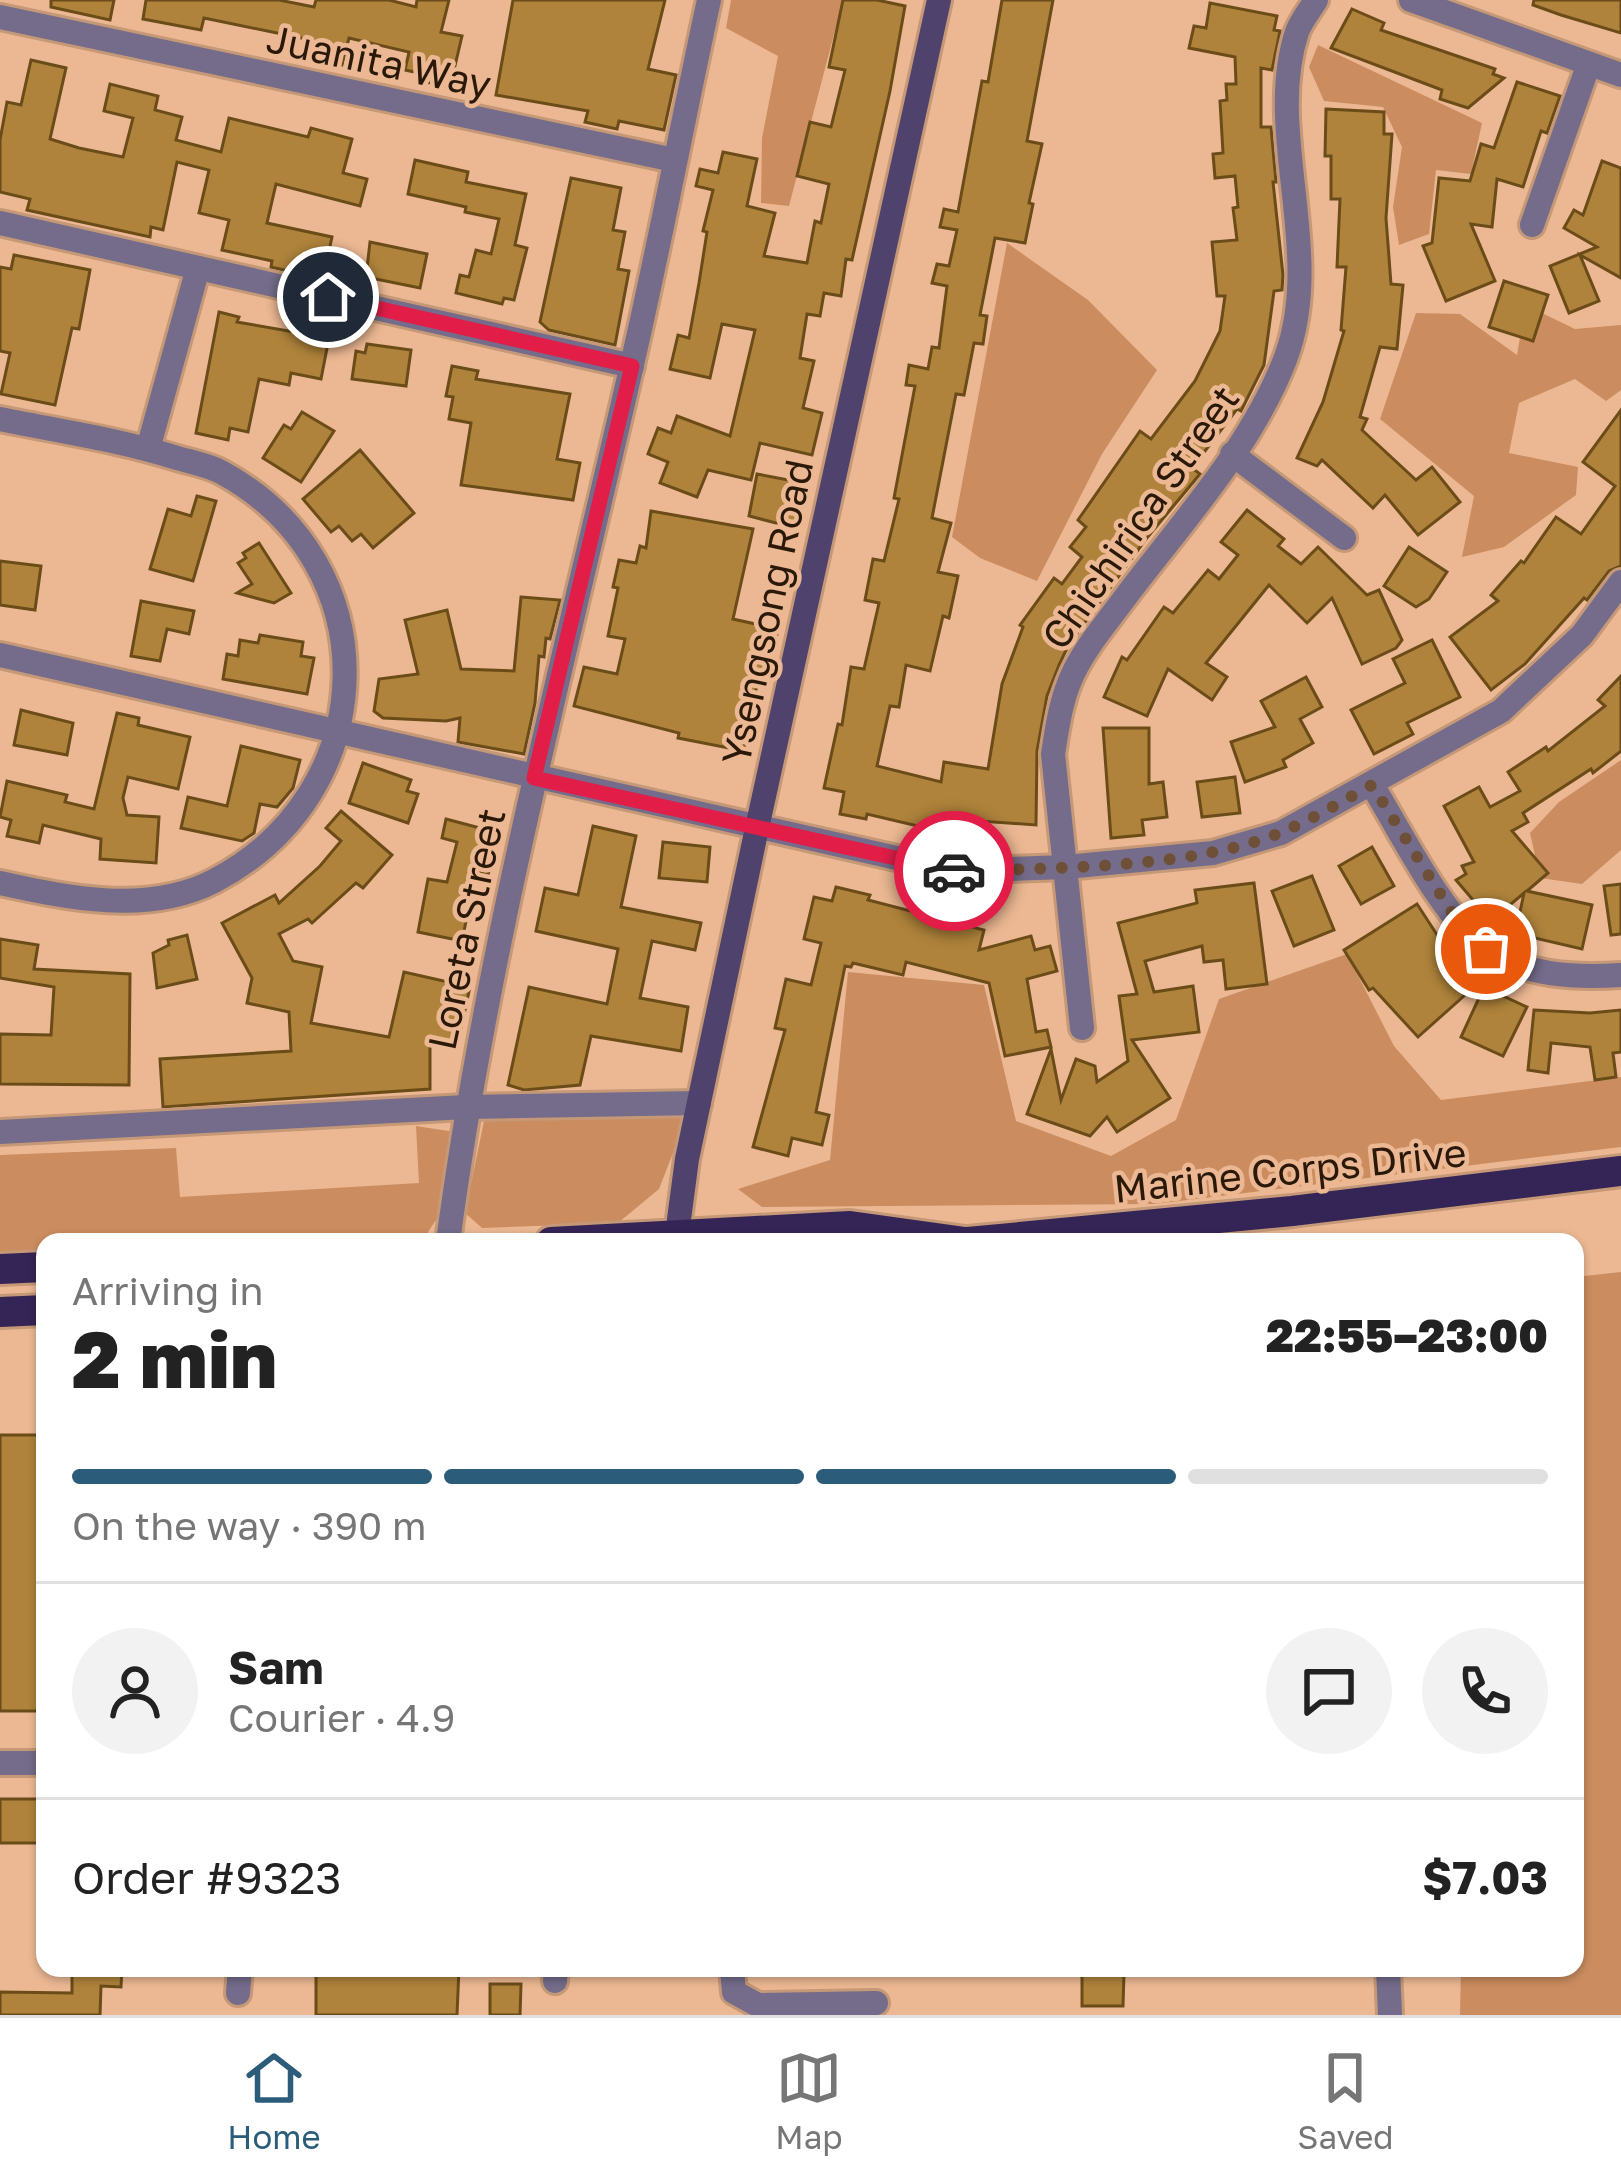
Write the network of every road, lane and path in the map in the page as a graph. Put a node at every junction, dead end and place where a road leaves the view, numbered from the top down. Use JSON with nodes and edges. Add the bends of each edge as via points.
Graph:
{"nodes":[{"id":1,"x":710,"y":0,"type":"edge"},
{"id":2,"x":939,"y":0,"type":"edge"},
{"id":3,"x":1316,"y":0,"type":"edge"},
{"id":4,"x":1411,"y":0,"type":"edge"},
{"id":5,"x":0,"y":16,"type":"edge"},
{"id":6,"x":1588,"y":66,"type":"junction"},
{"id":7,"x":1621,"y":75,"type":"edge"},
{"id":8,"x":674,"y":160,"type":"junction"},
{"id":9,"x":0,"y":223,"type":"edge"},
{"id":10,"x":1532,"y":225,"type":"dead end"},
{"id":11,"x":198,"y":268,"type":"junction"},
{"id":12,"x":632,"y":366,"type":"junction"},
{"id":13,"x":0,"y":419,"type":"edge"},
{"id":14,"x":148,"y":449,"type":"junction"},
{"id":15,"x":1232,"y":454,"type":"junction"},
{"id":16,"x":1344,"y":538,"type":"dead end"},
{"id":17,"x":1621,"y":582,"type":"edge"},
{"id":18,"x":0,"y":655,"type":"edge"},
{"id":19,"x":338,"y":731,"type":"junction"},
{"id":20,"x":534,"y":778,"type":"junction"},
{"id":21,"x":1372,"y":785,"type":"junction"},
{"id":22,"x":757,"y":828,"type":"junction"},
{"id":23,"x":1066,"y":867,"type":"junction"},
{"id":24,"x":0,"y":883,"type":"edge"},
{"id":25,"x":1621,"y":975,"type":"edge"},
{"id":26,"x":1082,"y":1028,"type":"dead end"},
{"id":27,"x":699,"y":1103,"type":"junction"},
{"id":28,"x":466,"y":1107,"type":"junction"},
{"id":29,"x":0,"y":1132,"type":"edge"},
{"id":30,"x":1621,"y":1171,"type":"edge"},
{"id":31,"x":449,"y":1233,"type":"edge"},
{"id":32,"x":677,"y":1233,"type":"edge"},
{"id":33,"x":756,"y":1233,"type":"edge"},
{"id":34,"x":901,"y":1233,"type":"edge"},
{"id":35,"x":1061,"y":1233,"type":"edge"},
{"id":36,"x":36,"y":1267,"type":"edge"},
{"id":37,"x":0,"y":1269,"type":"edge"},
{"id":38,"x":36,"y":1310,"type":"edge"},
{"id":39,"x":0,"y":1312,"type":"edge"},
{"id":40,"x":0,"y":1763,"type":"edge"},
{"id":41,"x":36,"y":1763,"type":"edge"},
{"id":42,"x":733,"y":1977,"type":"edge"},
{"id":43,"x":1388,"y":1977,"type":"edge"},
{"id":44,"x":876,"y":2003,"type":"dead end"},
{"id":45,"x":1390,"y":2015,"type":"edge"}],
"edges":[{"from":1,"to":8,"type":"street","name":"Loreta Street"},
{"from":2,"to":22,"type":"main road","name":"Ysengsong Road"},
{"from":3,"to":15,"type":"street","name":"Chichirica Street","via":[[1298,30],[1288,83],[1300,286],[1287,354]]},
{"from":4,"to":6,"type":"street"},
{"from":5,"to":8,"type":"street","name":"Juanita Way"},
{"from":6,"to":7,"type":"street"},
{"from":6,"to":10,"type":"street"},
{"from":8,"to":12,"type":"street","name":"Loreta Street"},
{"from":9,"to":11,"type":"street"},
{"from":11,"to":12,"type":"street"},
{"from":11,"to":14,"type":"street"},
{"from":12,"to":20,"type":"street","name":"Loreta Street"},
{"from":13,"to":14,"type":"street"},
{"from":14,"to":19,"type":"street","via":[[219,470],[279,513],[322,572],[344,643]]},
{"from":15,"to":16,"type":"street"},
{"from":15,"to":23,"type":"street","name":"Chichirica Street","via":[[1070,679],[1053,754]]},
{"from":17,"to":21,"type":"street","via":[[1582,635],[1501,711]]},
{"from":18,"to":19,"type":"street"},
{"from":19,"to":20,"type":"street"},
{"from":19,"to":24,"type":"street","via":[[318,785],[272,843],[211,883],[139,902]]},
{"from":20,"to":22,"type":"street"},
{"from":20,"to":28,"type":"street","name":"Loreta Street"},
{"from":21,"to":23,"type":"street","via":[[1281,833],[1213,853]]},
{"from":21,"to":25,"type":"street","via":[[1456,919],[1486,949],[1574,978]]},
{"from":22,"to":23,"type":"street","via":[[954,871]]},
{"from":22,"to":27,"type":"main road","name":"Ysengsong Road"},
{"from":23,"to":26,"type":"street","name":"Chichirica Street"},
{"from":27,"to":28,"type":"street"},
{"from":27,"to":32,"type":"main road","name":"Ysengsong Road"},
{"from":28,"to":29,"type":"street"},
{"from":28,"to":31,"type":"street","name":"Loreta Street"},
{"from":30,"to":35,"type":"main road","name":"Marine Corps Drive"},
{"from":33,"to":34,"type":"main road","name":"Marine Corps Drive","via":[[850,1226]]},
{"from":36,"to":37,"type":"main road"},
{"from":38,"to":39,"type":"main road"},
{"from":40,"to":41,"type":"street"},
{"from":42,"to":44,"type":"street","via":[[734,1992],[754,2004]]},
{"from":43,"to":45,"type":"street"}]}
